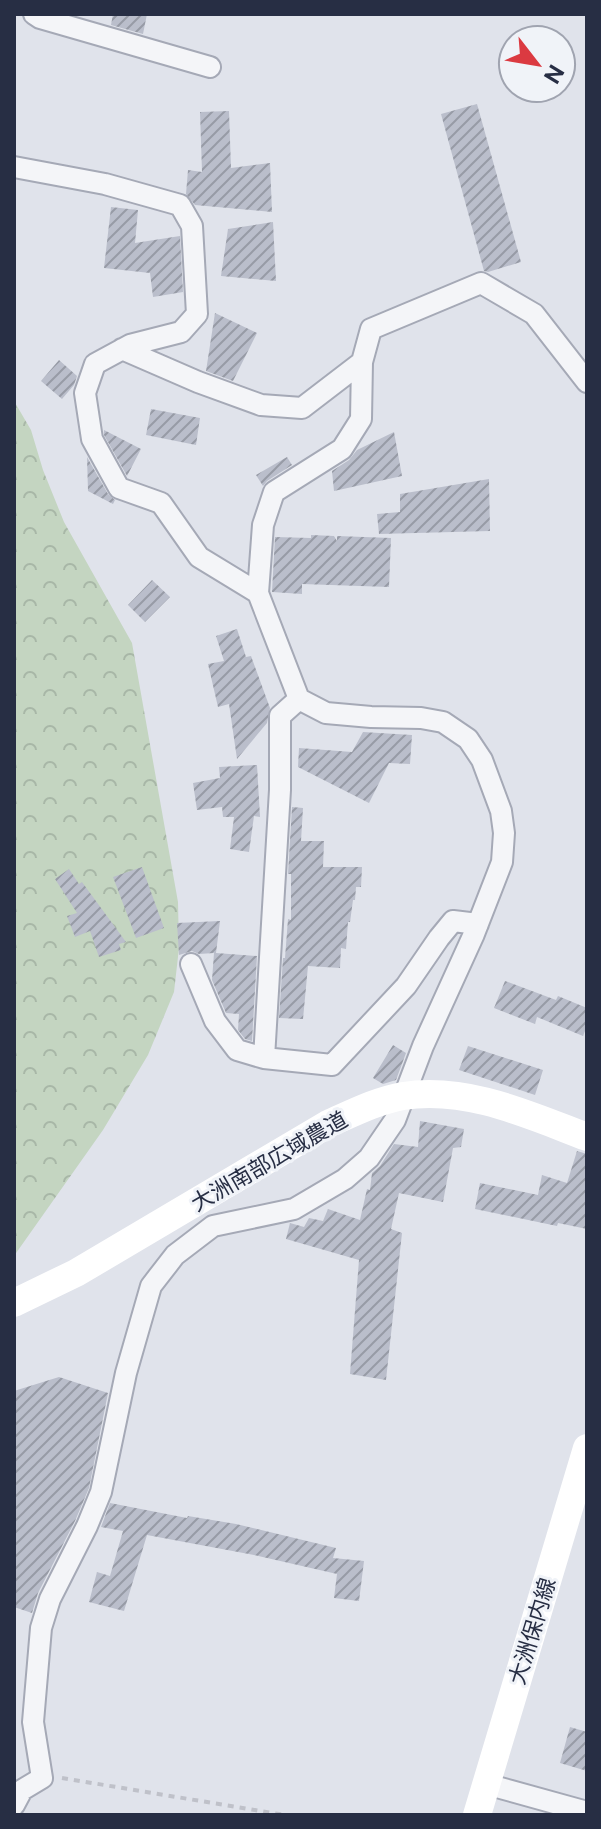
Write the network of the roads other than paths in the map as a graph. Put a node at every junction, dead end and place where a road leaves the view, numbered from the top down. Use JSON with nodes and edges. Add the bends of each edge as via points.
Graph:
{"nodes":[{"id":1,"x":34,"y":14,"type":"edge"},
{"id":2,"x":210,"y":67,"type":"dead end"},
{"id":3,"x":14,"y":167,"type":"edge"},
{"id":4,"x":122,"y":349,"type":"junction"},
{"id":5,"x":362,"y":362,"type":"junction"},
{"id":6,"x":587,"y":382,"type":"edge"},
{"id":7,"x":258,"y":593,"type":"junction"},
{"id":8,"x":299,"y":699,"type":"junction"},
{"id":9,"x":478,"y":924,"type":"junction"},
{"id":10,"x":191,"y":964,"type":"dead end"},
{"id":11,"x":264,"y":1058,"type":"junction"},
{"id":12,"x":404,"y":1096,"type":"junction"},
{"id":13,"x":587,"y":1137,"type":"edge"},
{"id":14,"x":14,"y":1303,"type":"edge"},
{"id":15,"x":587,"y":1448,"type":"edge"},
{"id":16,"x":486,"y":1784,"type":"junction"},
{"id":17,"x":14,"y":1805,"type":"edge"},
{"id":18,"x":587,"y":1812,"type":"edge"},
{"id":19,"x":477,"y":1815,"type":"edge"}],
"edges":[{"from":1,"to":2,"type":"street"},
{"from":3,"to":4,"type":"street","via":[[180,205],[192,226],[197,314],[181,332]]},
{"from":4,"to":5,"type":"street","via":[[261,405],[302,408]]},
{"from":4,"to":7,"type":"street","via":[[95,364],[85,393],[92,439],[112,476],[119,488],[161,503],[199,557]]},
{"from":5,"to":6,"type":"street","via":[[371,329],[481,283],[534,314]]},
{"from":5,"to":7,"type":"street","via":[[361,419],[342,449],[274,492],[263,525]]},
{"from":7,"to":8,"type":"street"},
{"from":8,"to":9,"type":"street","via":[[326,713],[443,722],[468,739],[482,760],[504,833],[502,862]]},
{"from":8,"to":11,"type":"street","via":[[280,716]]},
{"from":9,"to":11,"type":"street","via":[[453,921],[406,986],[332,1065]]},
{"from":9,"to":12,"type":"street"},
{"from":10,"to":11,"type":"street","via":[[215,1021],[237,1050]]},
{"from":12,"to":13,"type":"street","name":"大洲南部広域農道","via":[[471,1098]]},
{"from":12,"to":14,"type":"street","name":"大洲南部広域農道","via":[[328,1124],[76,1273]]},
{"from":12,"to":17,"type":"street","via":[[369,1158],[345,1179],[294,1209],[213,1226],[175,1255],[151,1286],[101,1492],[41,1628],[33,1722],[42,1778],[22,1790]]},
{"from":15,"to":16,"type":"street","name":"大洲保内線"},
{"from":16,"to":18,"type":"street"},
{"from":16,"to":19,"type":"street","name":"大洲保内線"}]}
